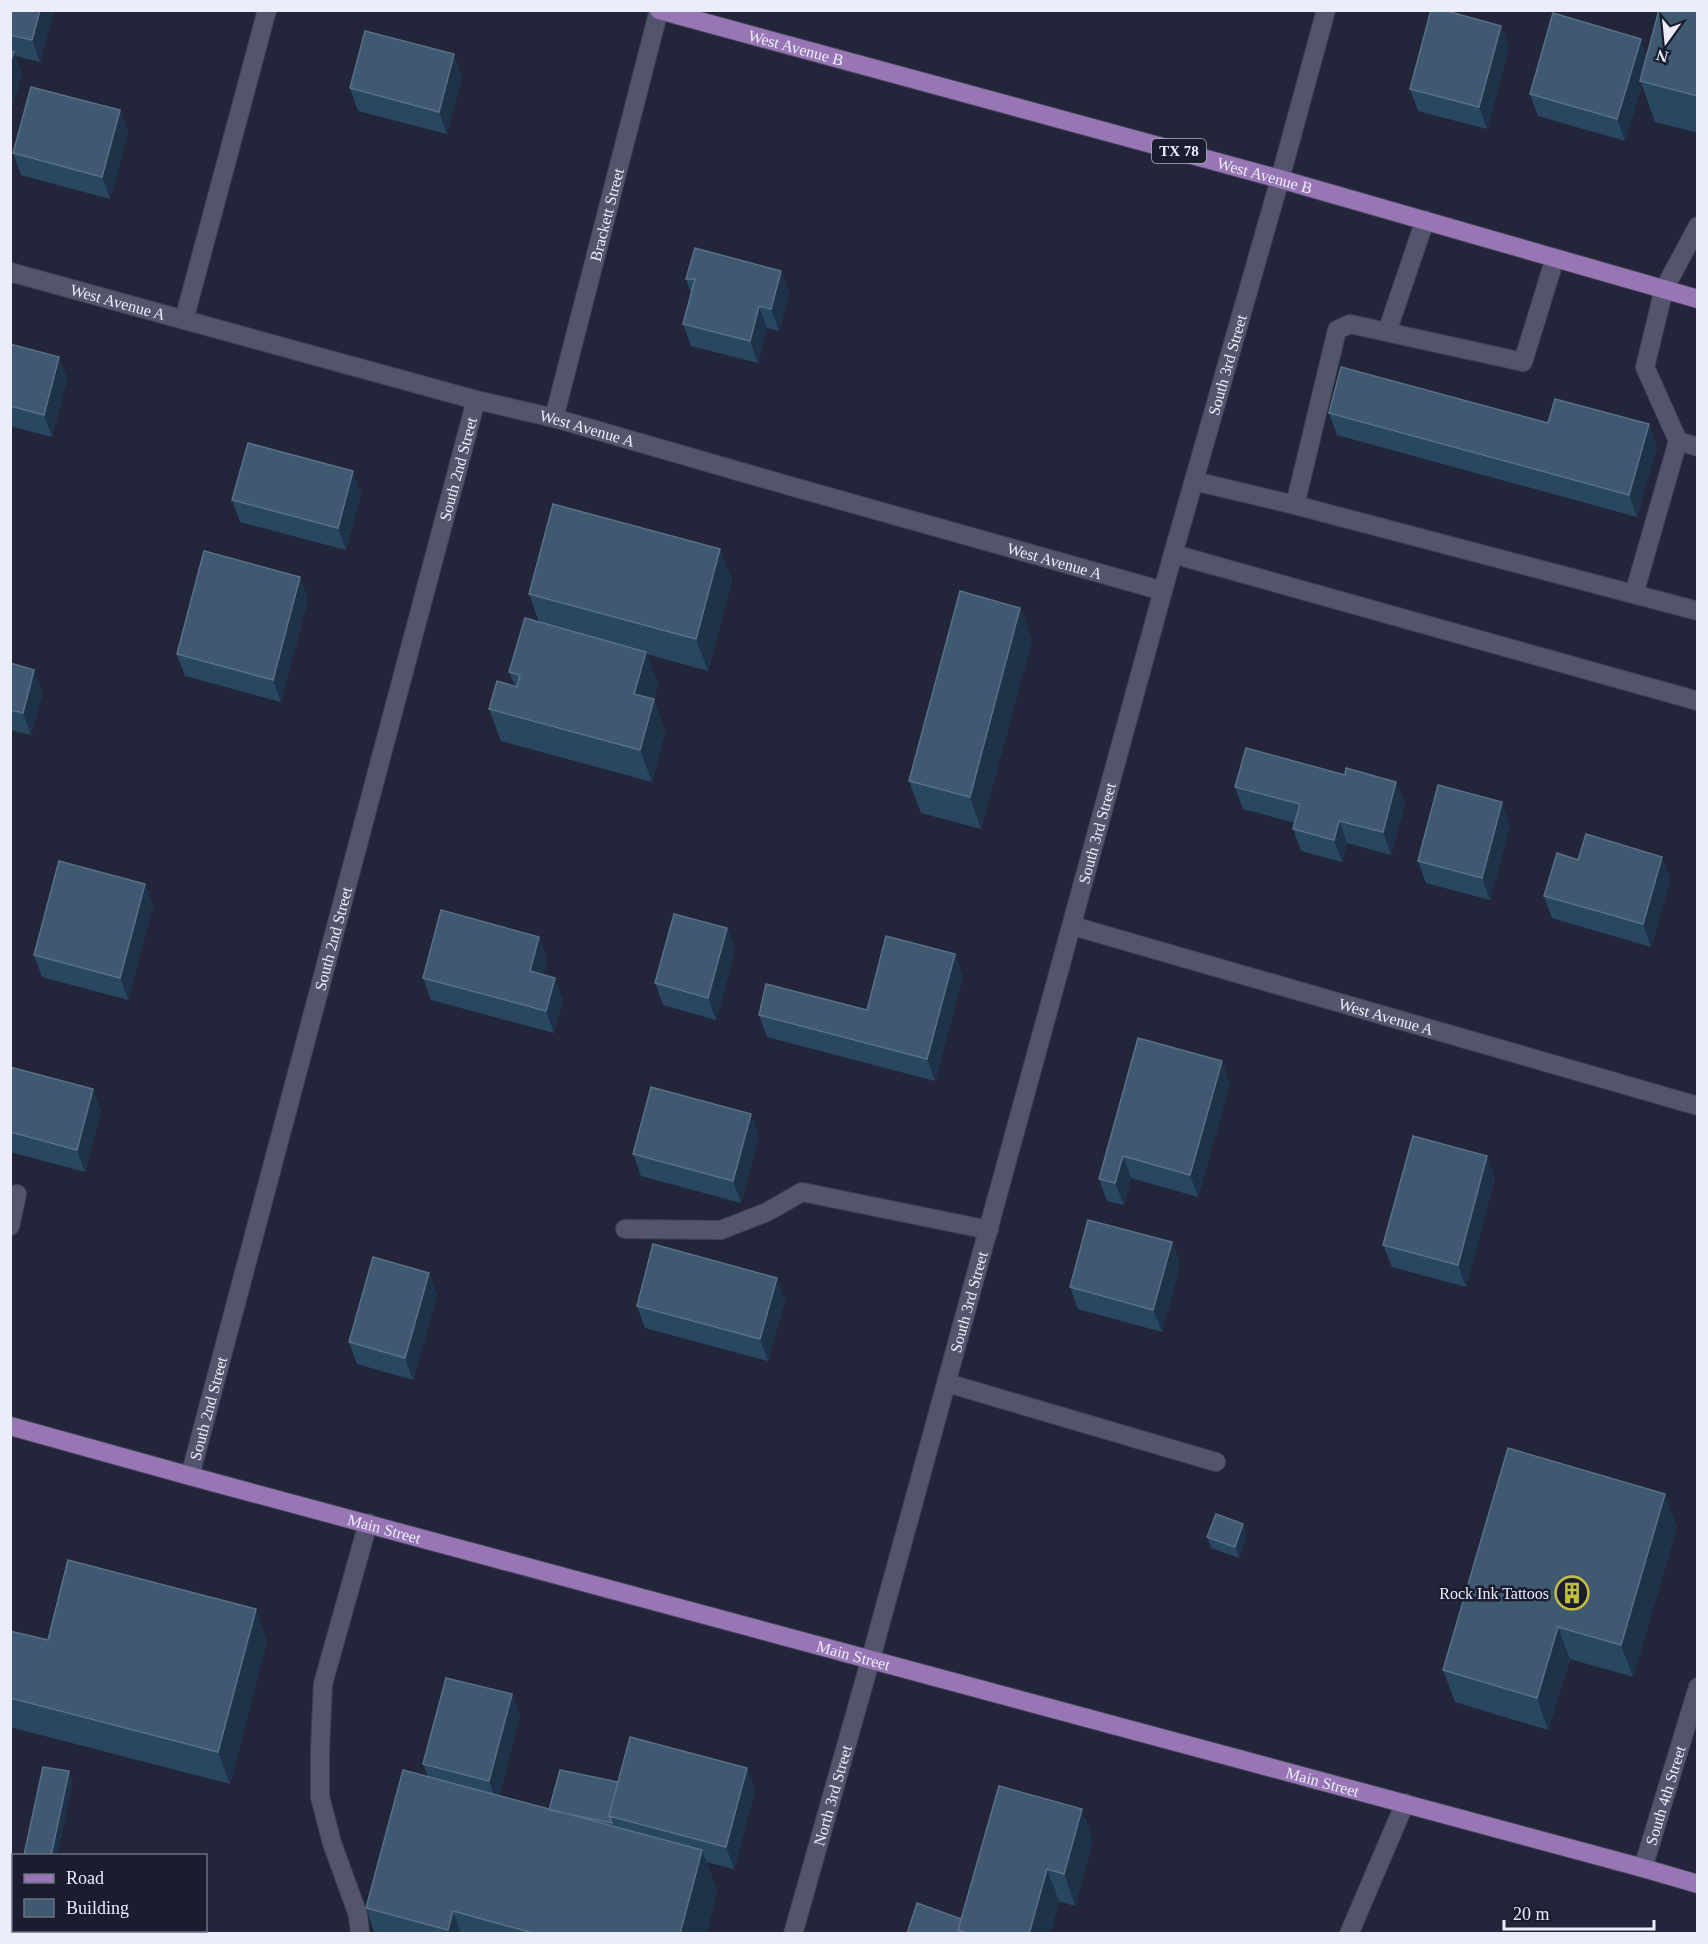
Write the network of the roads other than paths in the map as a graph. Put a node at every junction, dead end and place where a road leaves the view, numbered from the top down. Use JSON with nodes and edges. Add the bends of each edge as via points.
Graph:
{"nodes":[{"id":1,"x":267,"y":10,"type":"edge"},
{"id":2,"x":659,"y":10,"type":"edge"},
{"id":3,"x":1326,"y":10,"type":"edge"},
{"id":4,"x":1280,"y":179,"type":"junction"},
{"id":5,"x":1425,"y":220,"type":"junction"},
{"id":6,"x":1698,"y":226,"type":"edge"},
{"id":7,"x":1555,"y":258,"type":"junction"},
{"id":8,"x":10,"y":272,"type":"edge"},
{"id":9,"x":1664,"y":289,"type":"junction"},
{"id":10,"x":1698,"y":299,"type":"edge"},
{"id":11,"x":184,"y":320,"type":"junction"},
{"id":12,"x":1387,"y":332,"type":"junction"},
{"id":13,"x":477,"y":400,"type":"junction"},
{"id":14,"x":554,"y":418,"type":"junction"},
{"id":15,"x":1678,"y":441,"type":"junction"},
{"id":16,"x":1698,"y":447,"type":"edge"},
{"id":17,"x":1194,"y":481,"type":"junction"},
{"id":18,"x":1295,"y":505,"type":"junction"},
{"id":19,"x":1173,"y":554,"type":"junction"},
{"id":20,"x":1163,"y":591,"type":"junction"},
{"id":21,"x":1634,"y":594,"type":"junction"},
{"id":22,"x":1698,"y":611,"type":"edge"},
{"id":23,"x":1698,"y":701,"type":"edge"},
{"id":24,"x":1073,"y":926,"type":"junction"},
{"id":25,"x":1698,"y":1106,"type":"edge"},
{"id":26,"x":17,"y":1194,"type":"dead end"},
{"id":27,"x":10,"y":1226,"type":"edge"},
{"id":28,"x":625,"y":1229,"type":"dead end"},
{"id":29,"x":989,"y":1230,"type":"junction"},
{"id":30,"x":947,"y":1383,"type":"junction"},
{"id":31,"x":10,"y":1426,"type":"edge"},
{"id":32,"x":1216,"y":1462,"type":"dead end"},
{"id":33,"x":190,"y":1476,"type":"junction"},
{"id":34,"x":368,"y":1523,"type":"junction"},
{"id":35,"x":872,"y":1658,"type":"junction"},
{"id":36,"x":1698,"y":1687,"type":"edge"},
{"id":37,"x":1689,"y":1748,"type":"edge"},
{"id":38,"x":1405,"y":1803,"type":"junction"},
{"id":39,"x":1643,"y":1868,"type":"junction"},
{"id":40,"x":1698,"y":1884,"type":"edge"},
{"id":41,"x":360,"y":1934,"type":"edge"},
{"id":42,"x":793,"y":1934,"type":"edge"},
{"id":43,"x":1348,"y":1934,"type":"edge"}],
"edges":[{"from":1,"to":11,"type":"street"},
{"from":2,"to":4,"type":"main road","name":"West Avenue B","number":"TX 78"},
{"from":2,"to":14,"type":"street","name":"Brackett Street"},
{"from":3,"to":4,"type":"street","name":"South 3rd Street"},
{"from":4,"to":5,"type":"main road","name":"West Avenue B","number":"TX 78"},
{"from":4,"to":17,"type":"street","name":"South 3rd Street"},
{"from":5,"to":7,"type":"main road","name":"West Avenue B","number":"TX 78"},
{"from":5,"to":12,"type":"street"},
{"from":6,"to":9,"type":"street"},
{"from":7,"to":9,"type":"main road","name":"West Avenue B","number":"TX 78"},
{"from":7,"to":12,"type":"street","via":[[1523,362]]},
{"from":8,"to":11,"type":"street","name":"West Avenue A"},
{"from":9,"to":10,"type":"main road","name":"West Avenue B","number":"TX 78"},
{"from":9,"to":15,"type":"street","via":[[1645,367]]},
{"from":11,"to":13,"type":"street","name":"West Avenue A"},
{"from":12,"to":18,"type":"street","via":[[1350,324],[1337,330]]},
{"from":13,"to":14,"type":"street","name":"West Avenue A"},
{"from":13,"to":33,"type":"street","name":"South 2nd Street"},
{"from":14,"to":20,"type":"street","name":"West Avenue A"},
{"from":15,"to":16,"type":"street"},
{"from":15,"to":21,"type":"street"},
{"from":17,"to":18,"type":"street"},
{"from":17,"to":19,"type":"street","name":"South 3rd Street"},
{"from":18,"to":21,"type":"street"},
{"from":19,"to":20,"type":"street","name":"South 3rd Street"},
{"from":19,"to":23,"type":"street"},
{"from":20,"to":24,"type":"street","name":"South 3rd Street"},
{"from":21,"to":22,"type":"street"},
{"from":24,"to":25,"type":"street","name":"West Avenue A"},
{"from":24,"to":29,"type":"street","name":"South 3rd Street"},
{"from":26,"to":27,"type":"street"},
{"from":28,"to":29,"type":"street","via":[[721,1230],[767,1212],[802,1191]]},
{"from":29,"to":30,"type":"street","name":"South 3rd Street"},
{"from":30,"to":32,"type":"street"},
{"from":30,"to":35,"type":"street","name":"South 3rd Street"},
{"from":31,"to":33,"type":"main road","name":"Main Street"},
{"from":33,"to":34,"type":"main road","name":"Main Street"},
{"from":34,"to":35,"type":"main road","name":"Main Street"},
{"from":34,"to":41,"type":"street","via":[[323,1684],[320,1750],[320,1797],[358,1915]]},
{"from":35,"to":38,"type":"main road","name":"Main Street"},
{"from":35,"to":42,"type":"street","name":"North 3rd Street"},
{"from":36,"to":37,"type":"street","name":"South 4th Street"},
{"from":37,"to":39,"type":"street","name":"South 4th Street"},
{"from":38,"to":39,"type":"main road","name":"Main Street"},
{"from":38,"to":43,"type":"street"},
{"from":39,"to":40,"type":"main road","name":"Main Street"}]}
